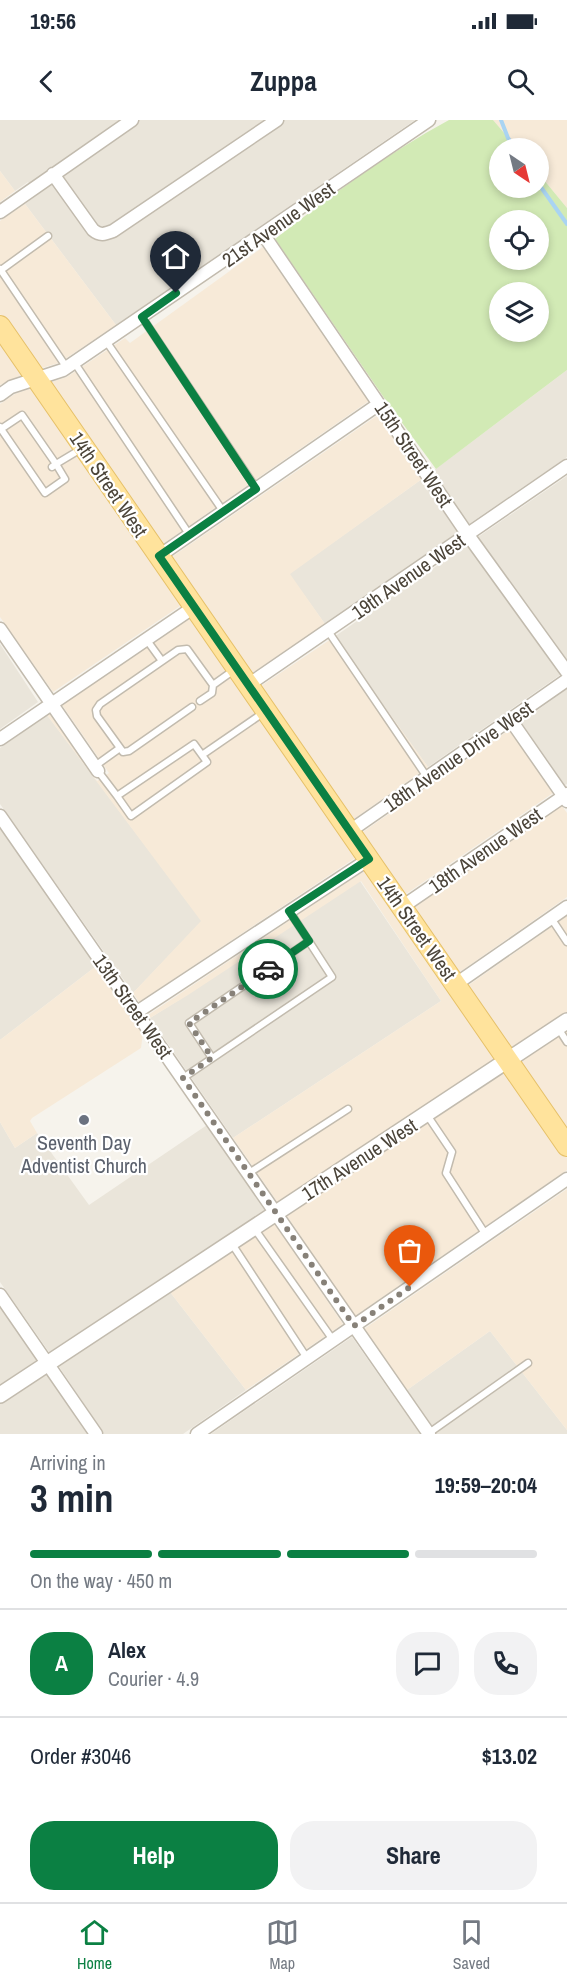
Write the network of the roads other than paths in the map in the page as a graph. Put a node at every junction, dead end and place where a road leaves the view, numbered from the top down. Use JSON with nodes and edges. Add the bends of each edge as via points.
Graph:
{"nodes":[{"id":1,"x":132,"y":120,"type":"edge"},
{"id":2,"x":277,"y":120,"type":"edge"},
{"id":3,"x":429,"y":120,"type":"edge"},
{"id":4,"x":53,"y":174,"type":"junction"},
{"id":5,"x":0,"y":212,"type":"edge"},
{"id":6,"x":263,"y":234,"type":"junction"},
{"id":7,"x":48,"y":236,"type":"dead end"},
{"id":8,"x":0,"y":269,"type":"edge"},
{"id":9,"x":142,"y":317,"type":"junction"},
{"id":10,"x":0,"y":326,"type":"edge"},
{"id":11,"x":106,"y":341,"type":"junction"},
{"id":12,"x":71,"y":365,"type":"junction"},
{"id":13,"x":36,"y":378,"type":"junction"},
{"id":14,"x":0,"y":395,"type":"edge"},
{"id":15,"x":379,"y":404,"type":"junction"},
{"id":16,"x":1,"y":428,"type":"edge"},
{"id":17,"x":84,"y":448,"type":"junction"},
{"id":18,"x":54,"y":466,"type":"junction"},
{"id":19,"x":567,"y":466,"type":"edge"},
{"id":20,"x":256,"y":489,"type":"junction"},
{"id":21,"x":223,"y":512,"type":"junction"},
{"id":22,"x":190,"y":535,"type":"junction"},
{"id":23,"x":468,"y":535,"type":"junction"},
{"id":24,"x":159,"y":556,"type":"junction"},
{"id":25,"x":194,"y":607,"type":"junction"},
{"id":26,"x":0,"y":629,"type":"edge"},
{"id":27,"x":328,"y":631,"type":"junction"},
{"id":28,"x":146,"y":639,"type":"junction"},
{"id":29,"x":162,"y":661,"type":"junction"},
{"id":30,"x":237,"y":668,"type":"junction"},
{"id":31,"x":567,"y":672,"type":"edge"},
{"id":32,"x":567,"y":680,"type":"edge"},
{"id":33,"x":213,"y":685,"type":"junction"},
{"id":34,"x":248,"y":685,"type":"junction"},
{"id":35,"x":200,"y":701,"type":"dead end"},
{"id":36,"x":51,"y":702,"type":"junction"},
{"id":37,"x":192,"y":707,"type":"dead end"},
{"id":38,"x":266,"y":711,"type":"junction"},
{"id":39,"x":510,"y":719,"type":"junction"},
{"id":40,"x":0,"y":739,"type":"edge"},
{"id":41,"x":120,"y":748,"type":"junction"},
{"id":42,"x":202,"y":755,"type":"junction"},
{"id":43,"x":97,"y":768,"type":"junction"},
{"id":44,"x":427,"y":777,"type":"junction"},
{"id":45,"x":117,"y":796,"type":"junction"},
{"id":46,"x":566,"y":797,"type":"edge"},
{"id":47,"x":1,"y":821,"type":"edge"},
{"id":48,"x":350,"y":831,"type":"junction"},
{"id":49,"x":369,"y":859,"type":"junction"},
{"id":50,"x":402,"y":907,"type":"junction"},
{"id":51,"x":567,"y":907,"type":"edge"},
{"id":52,"x":289,"y":911,"type":"junction"},
{"id":53,"x":552,"y":918,"type":"junction"},
{"id":54,"x":309,"y":941,"type":"junction"},
{"id":55,"x":567,"y":942,"type":"edge"},
{"id":56,"x":456,"y":984,"type":"junction"},
{"id":57,"x":137,"y":1012,"type":"junction"},
{"id":58,"x":562,"y":1025,"type":"edge"},
{"id":59,"x":567,"y":1042,"type":"edge"},
{"id":60,"x":212,"y":1058,"type":"junction"},
{"id":61,"x":508,"y":1060,"type":"junction"},
{"id":62,"x":183,"y":1078,"type":"junction"},
{"id":63,"x":348,"y":1109,"type":"dead end"},
{"id":64,"x":427,"y":1114,"type":"junction"},
{"id":65,"x":567,"y":1146,"type":"edge"},
{"id":66,"x":249,"y":1173,"type":"junction"},
{"id":67,"x":567,"y":1179,"type":"edge"},
{"id":68,"x":277,"y":1214,"type":"junction"},
{"id":69,"x":254,"y":1228,"type":"junction"},
{"id":70,"x":486,"y":1235,"type":"junction"},
{"id":71,"x":232,"y":1243,"type":"junction"},
{"id":72,"x":0,"y":1295,"type":"edge"},
{"id":73,"x":354,"y":1326,"type":"junction"},
{"id":74,"x":333,"y":1340,"type":"junction"},
{"id":75,"x":308,"y":1358,"type":"junction"},
{"id":76,"x":47,"y":1363,"type":"junction"},
{"id":77,"x":528,"y":1363,"type":"dead end"},
{"id":78,"x":0,"y":1395,"type":"edge"},
{"id":79,"x":96,"y":1434,"type":"edge"},
{"id":80,"x":197,"y":1434,"type":"edge"},
{"id":81,"x":429,"y":1434,"type":"edge"}],
"edges":[{"from":1,"to":4,"type":"street"},
{"from":2,"to":4,"type":"street","via":[[104,234],[93,230]]},
{"from":3,"to":6,"type":"street","name":"21st Avenue West"},
{"from":4,"to":5,"type":"street"},
{"from":6,"to":9,"type":"street","name":"21st Avenue West"},
{"from":6,"to":15,"type":"street","name":"15th Street West"},
{"from":7,"to":8,"type":"lane"},
{"from":8,"to":12,"type":"lane"},
{"from":9,"to":11,"type":"street","name":"21st Avenue West"},
{"from":9,"to":20,"type":"lane"},
{"from":10,"to":13,"type":"main road","name":"14th Street West"},
{"from":11,"to":12,"type":"street","name":"21st Avenue West"},
{"from":11,"to":21,"type":"lane"},
{"from":12,"to":13,"type":"street","name":"21st Avenue West"},
{"from":12,"to":22,"type":"lane"},
{"from":13,"to":14,"type":"street","name":"21st Avenue West"},
{"from":13,"to":17,"type":"main road","name":"14th Street West"},
{"from":15,"to":20,"type":"street"},
{"from":15,"to":23,"type":"street","name":"15th Street West"},
{"from":16,"to":18,"type":"lane","via":[[22,414]]},
{"from":16,"to":18,"type":"lane","via":[[45,493],[65,479]]},
{"from":17,"to":18,"type":"lane"},
{"from":17,"to":24,"type":"main road","name":"14th Street West"},
{"from":19,"to":23,"type":"street","name":"19th Avenue West"},
{"from":20,"to":21,"type":"street"},
{"from":21,"to":22,"type":"street"},
{"from":22,"to":24,"type":"street"},
{"from":23,"to":27,"type":"street","name":"19th Avenue West"},
{"from":23,"to":31,"type":"street","name":"15th Street West"},
{"from":24,"to":25,"type":"main road","name":"14th Street West"},
{"from":25,"to":28,"type":"street"},
{"from":25,"to":30,"type":"main road","name":"14th Street West"},
{"from":26,"to":36,"type":"street"},
{"from":27,"to":34,"type":"street","name":"19th Avenue West"},
{"from":27,"to":44,"type":"lane"},
{"from":28,"to":29,"type":"lane"},
{"from":28,"to":36,"type":"street"},
{"from":29,"to":33,"type":"lane","via":[[187,649]]},
{"from":29,"to":41,"type":"lane","via":[[96,710]]},
{"from":30,"to":33,"type":"lane"},
{"from":30,"to":34,"type":"main road","name":"14th Street West"},
{"from":32,"to":39,"type":"street","name":"18th Avenue Drive West"},
{"from":33,"to":35,"type":"lane","via":[[212,693]]},
{"from":34,"to":38,"type":"main road","name":"14th Street West"},
{"from":36,"to":40,"type":"street"},
{"from":36,"to":43,"type":"street"},
{"from":37,"to":41,"type":"lane","via":[[129,752]]},
{"from":38,"to":42,"type":"lane"},
{"from":38,"to":48,"type":"main road","name":"14th Street West"},
{"from":39,"to":44,"type":"street","name":"18th Avenue Drive West"},
{"from":39,"to":46,"type":"street"},
{"from":41,"to":43,"type":"lane"},
{"from":42,"to":45,"type":"lane","via":[[194,744]]},
{"from":42,"to":45,"type":"lane","via":[[207,762],[131,816]]},
{"from":43,"to":45,"type":"lane"},
{"from":44,"to":48,"type":"street","name":"18th Avenue Drive West"},
{"from":46,"to":50,"type":"street","name":"18th Avenue West"},
{"from":47,"to":57,"type":"street","name":"13th Street West"},
{"from":48,"to":49,"type":"main road","name":"14th Street West"},
{"from":49,"to":50,"type":"main road","name":"14th Street West"},
{"from":49,"to":52,"type":"street"},
{"from":50,"to":56,"type":"main road","name":"14th Street West"},
{"from":51,"to":53,"type":"street"},
{"from":52,"to":54,"type":"lane"},
{"from":52,"to":57,"type":"street"},
{"from":53,"to":55,"type":"lane"},
{"from":53,"to":56,"type":"street"},
{"from":54,"to":60,"type":"lane","via":[[189,1023]]},
{"from":54,"to":60,"type":"lane","via":[[332,977]]},
{"from":56,"to":61,"type":"main road","name":"14th Street West"},
{"from":57,"to":62,"type":"street","name":"13th Street West"},
{"from":58,"to":59,"type":"lane"},
{"from":58,"to":61,"type":"street","name":"17th Avenue West"},
{"from":60,"to":62,"type":"lane"},
{"from":61,"to":64,"type":"street","name":"17th Avenue West"},
{"from":61,"to":65,"type":"main road","name":"14th Street West"},
{"from":62,"to":66,"type":"street","name":"13th Street West"},
{"from":63,"to":66,"type":"lane"},
{"from":64,"to":68,"type":"street","name":"17th Avenue West"},
{"from":64,"to":70,"type":"lane","via":[[452,1152],[446,1173]]},
{"from":66,"to":68,"type":"street","name":"13th Street West"},
{"from":67,"to":70,"type":"street"},
{"from":68,"to":69,"type":"street","name":"17th Avenue West"},
{"from":68,"to":73,"type":"street","name":"13th Street West"},
{"from":69,"to":71,"type":"street","name":"17th Avenue West"},
{"from":69,"to":74,"type":"lane"},
{"from":70,"to":73,"type":"street"},
{"from":71,"to":75,"type":"lane"},
{"from":71,"to":76,"type":"street","name":"17th Avenue West"},
{"from":72,"to":76,"type":"street"},
{"from":73,"to":74,"type":"street"},
{"from":73,"to":81,"type":"street","name":"13th Street West"},
{"from":74,"to":75,"type":"street"},
{"from":75,"to":80,"type":"street"},
{"from":76,"to":78,"type":"street","name":"17th Avenue West"},
{"from":76,"to":79,"type":"street"},
{"from":77,"to":81,"type":"lane"}]}
